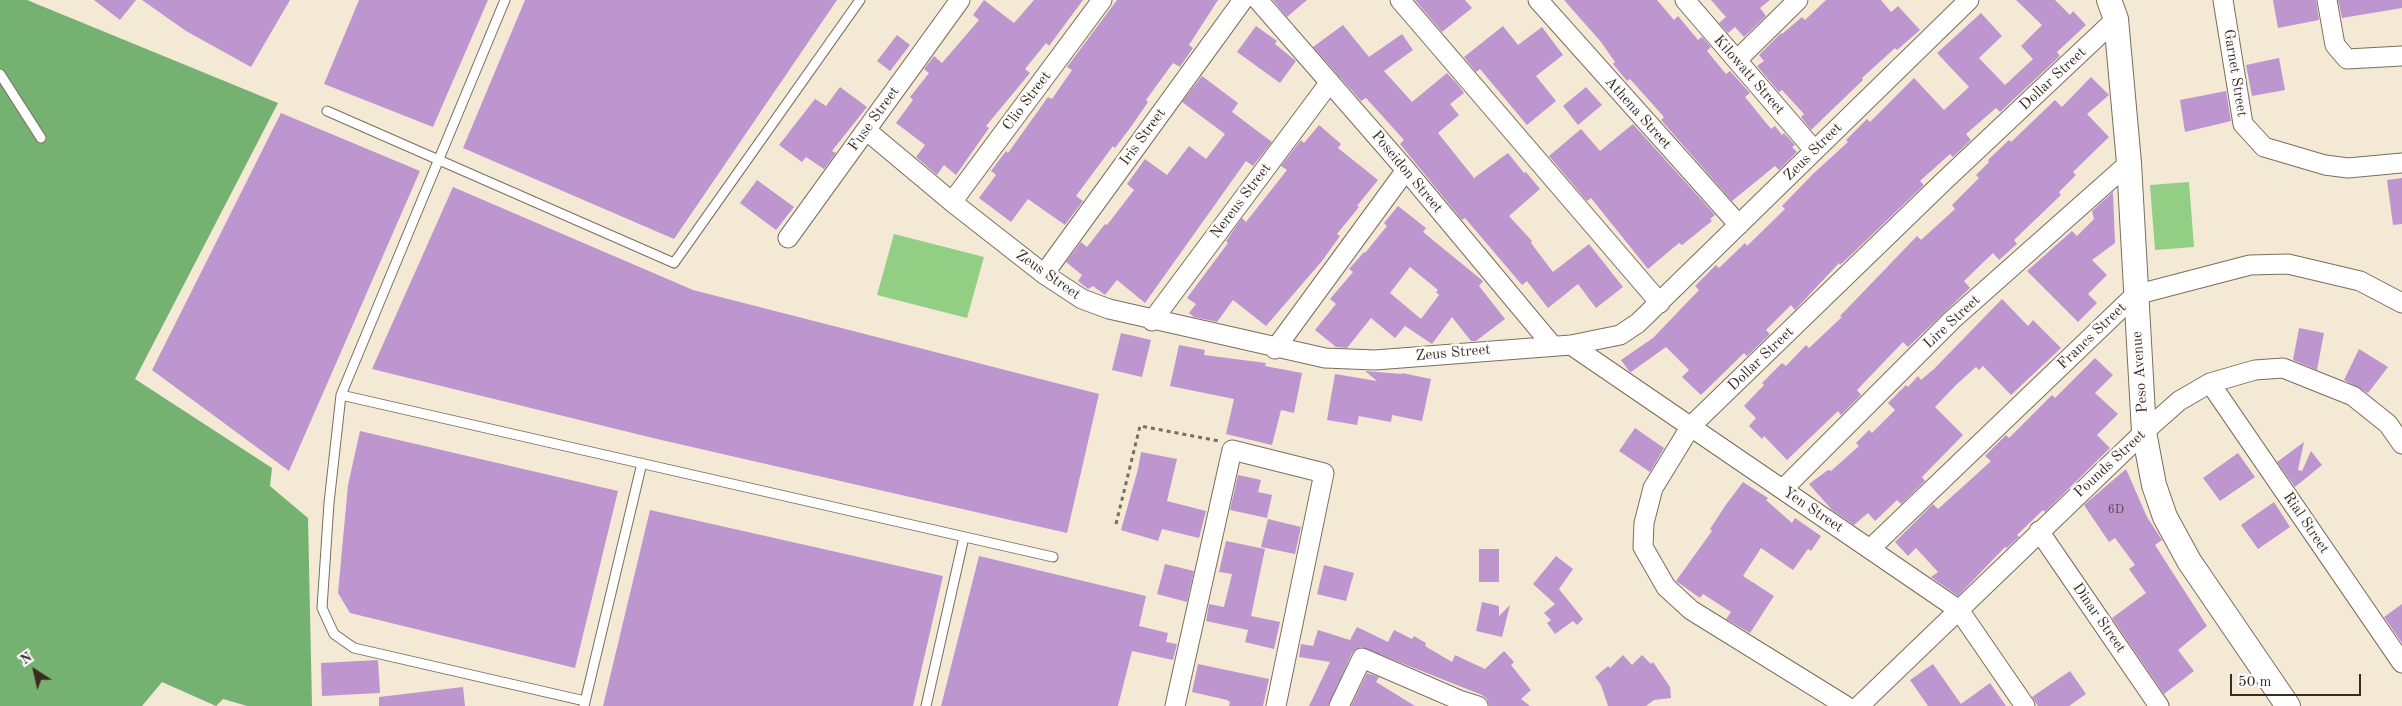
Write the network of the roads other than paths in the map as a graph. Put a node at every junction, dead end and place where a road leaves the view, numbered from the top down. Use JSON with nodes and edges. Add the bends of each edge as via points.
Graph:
{"nodes":[{"id":1,"x":505,"y":0,"type":"edge"},
{"id":2,"x":860,"y":0,"type":"edge"},
{"id":3,"x":960,"y":0,"type":"edge"},
{"id":4,"x":1102,"y":0,"type":"edge"},
{"id":5,"x":1243,"y":0,"type":"edge"},
{"id":6,"x":1258,"y":0,"type":"edge"},
{"id":7,"x":1400,"y":0,"type":"edge"},
{"id":8,"x":1538,"y":0,"type":"edge"},
{"id":9,"x":1685,"y":0,"type":"edge"},
{"id":10,"x":1798,"y":0,"type":"edge"},
{"id":11,"x":1969,"y":0,"type":"edge"},
{"id":12,"x":2223,"y":0,"type":"edge"},
{"id":13,"x":2327,"y":0,"type":"edge"},
{"id":14,"x":2113,"y":9,"type":"edge"},
{"id":15,"x":2402,"y":56,"type":"edge"},
{"id":16,"x":1737,"y":60,"type":"junction"},
{"id":17,"x":0,"y":74,"type":"edge"},
{"id":18,"x":1330,"y":82,"type":"junction"},
{"id":19,"x":327,"y":111,"type":"dead end"},
{"id":20,"x":866,"y":130,"type":"junction"},
{"id":21,"x":41,"y":138,"type":"dead end"},
{"id":22,"x":1814,"y":150,"type":"junction"},
{"id":23,"x":438,"y":160,"type":"junction"},
{"id":24,"x":2129,"y":163,"type":"junction"},
{"id":25,"x":2402,"y":163,"type":"edge"},
{"id":26,"x":1406,"y":170,"type":"junction"},
{"id":27,"x":952,"y":202,"type":"junction"},
{"id":28,"x":1738,"y":226,"type":"junction"},
{"id":29,"x":788,"y":238,"type":"dead end"},
{"id":30,"x":1044,"y":274,"type":"junction"},
{"id":31,"x":2135,"y":295,"type":"junction"},
{"id":32,"x":1660,"y":303,"type":"junction"},
{"id":33,"x":2402,"y":303,"type":"edge"},
{"id":34,"x":1152,"y":321,"type":"junction"},
{"id":35,"x":1561,"y":345,"type":"junction"},
{"id":36,"x":1275,"y":349,"type":"junction"},
{"id":37,"x":2210,"y":383,"type":"junction"},
{"id":38,"x":341,"y":395,"type":"junction"},
{"id":39,"x":1691,"y":426,"type":"junction"},
{"id":40,"x":2144,"y":432,"type":"junction"},
{"id":41,"x":2402,"y":444,"type":"edge"},
{"id":42,"x":642,"y":463,"type":"junction"},
{"id":43,"x":1783,"y":489,"type":"junction"},
{"id":44,"x":2039,"y":531,"type":"junction"},
{"id":45,"x":964,"y":536,"type":"junction"},
{"id":46,"x":1870,"y":549,"type":"junction"},
{"id":47,"x":1053,"y":557,"type":"dead end"},
{"id":48,"x":1959,"y":610,"type":"junction"},
{"id":49,"x":2402,"y":663,"type":"edge"},
{"id":50,"x":585,"y":703,"type":"edge"},
{"id":51,"x":926,"y":706,"type":"edge"},
{"id":52,"x":1175,"y":706,"type":"edge"},
{"id":53,"x":1276,"y":706,"type":"edge"},
{"id":54,"x":1339,"y":706,"type":"edge"},
{"id":55,"x":1478,"y":706,"type":"edge"},
{"id":56,"x":1846,"y":706,"type":"edge"},
{"id":57,"x":1859,"y":706,"type":"edge"},
{"id":58,"x":2025,"y":706,"type":"edge"},
{"id":59,"x":2160,"y":706,"type":"edge"},
{"id":60,"x":2288,"y":706,"type":"edge"}],
"edges":[{"from":1,"to":23,"type":"lane"},
{"from":2,"to":23,"type":"lane","via":[[674,263]]},
{"from":3,"to":20,"type":"street","name":"Fuse Street"},
{"from":4,"to":27,"type":"street","name":"Clio Street"},
{"from":5,"to":30,"type":"street","name":"Iris Street"},
{"from":6,"to":18,"type":"street","name":"Poseidon Street"},
{"from":7,"to":32,"type":"street"},
{"from":8,"to":28,"type":"street","name":"Athena Street"},
{"from":9,"to":16,"type":"street","name":"Kilowatt Street"},
{"from":10,"to":16,"type":"street"},
{"from":11,"to":22,"type":"street","name":"Zeus Street"},
{"from":12,"to":25,"type":"street","name":"Garnet Street","via":[[2243,124],[2264,147],[2340,167]]},
{"from":13,"to":15,"type":"street","via":[[2335,45],[2347,59]]},
{"from":14,"to":24,"type":"street","name":"Peso Avenue"},
{"from":14,"to":39,"type":"street","name":"Dollar Street","via":[[1944,181]]},
{"from":16,"to":22,"type":"street","name":"Kilowatt Street"},
{"from":17,"to":21,"type":"lane"},
{"from":18,"to":26,"type":"street","name":"Poseidon Street"},
{"from":18,"to":34,"type":"street","name":"Nereus Street"},
{"from":19,"to":23,"type":"lane"},
{"from":20,"to":27,"type":"street","name":"Zeus Street"},
{"from":20,"to":29,"type":"street","name":"Fuse Street"},
{"from":22,"to":28,"type":"street","name":"Zeus Street"},
{"from":23,"to":38,"type":"lane"},
{"from":24,"to":31,"type":"street","name":"Peso Avenue"},
{"from":24,"to":43,"type":"street","name":"Lire Street","via":[[1952,320]]},
{"from":26,"to":35,"type":"street","name":"Poseidon Street"},
{"from":26,"to":36,"type":"street"},
{"from":27,"to":30,"type":"street","name":"Zeus Street"},
{"from":28,"to":32,"type":"street","name":"Zeus Street"},
{"from":30,"to":34,"type":"street","name":"Zeus Street","via":[[1082,299]]},
{"from":31,"to":33,"type":"street","name":"Francs Street","via":[[2250,265],[2288,264],[2360,282]]},
{"from":31,"to":40,"type":"street","name":"Peso Avenue"},
{"from":31,"to":46,"type":"street","name":"Francs Street"},
{"from":32,"to":35,"type":"street","name":"Zeus Street","via":[[1620,335]]},
{"from":34,"to":36,"type":"street","name":"Zeus Street"},
{"from":35,"to":36,"type":"street","name":"Zeus Street","via":[[1374,360],[1324,358]]},
{"from":35,"to":39,"type":"street","name":"Yen Street"},
{"from":37,"to":40,"type":"street","name":"Pounds Street","via":[[2179,402]]},
{"from":37,"to":41,"type":"street","name":"Pounds Street","via":[[2255,370],[2283,368],[2353,396],[2388,424]]},
{"from":37,"to":49,"type":"street","name":"Rial Street"},
{"from":38,"to":42,"type":"lane"},
{"from":38,"to":50,"type":"lane","via":[[322,608],[334,634],[354,648]]},
{"from":39,"to":43,"type":"street","name":"Yen Street"},
{"from":39,"to":56,"type":"street","name":"Dollar Street","via":[[1653,488],[1644,523],[1643,547],[1666,587],[1691,610]]},
{"from":40,"to":44,"type":"street","name":"Pounds Street"},
{"from":40,"to":60,"type":"street","name":"Peso Avenue","via":[[2164,517]]},
{"from":42,"to":45,"type":"lane"},
{"from":42,"to":50,"type":"lane"},
{"from":43,"to":46,"type":"street","name":"Yen Street"},
{"from":44,"to":48,"type":"street","name":"Pounds Street"},
{"from":44,"to":59,"type":"street","name":"Dinar Street"},
{"from":45,"to":47,"type":"lane"},
{"from":45,"to":51,"type":"lane"},
{"from":46,"to":48,"type":"street","name":"Yen Street"},
{"from":48,"to":57,"type":"street","name":"Pounds Street"},
{"from":48,"to":58,"type":"street","name":"Yen Street"},
{"from":52,"to":53,"type":"street","via":[[1232,450],[1324,473]]},
{"from":54,"to":55,"type":"street","via":[[1362,658]]}]}
